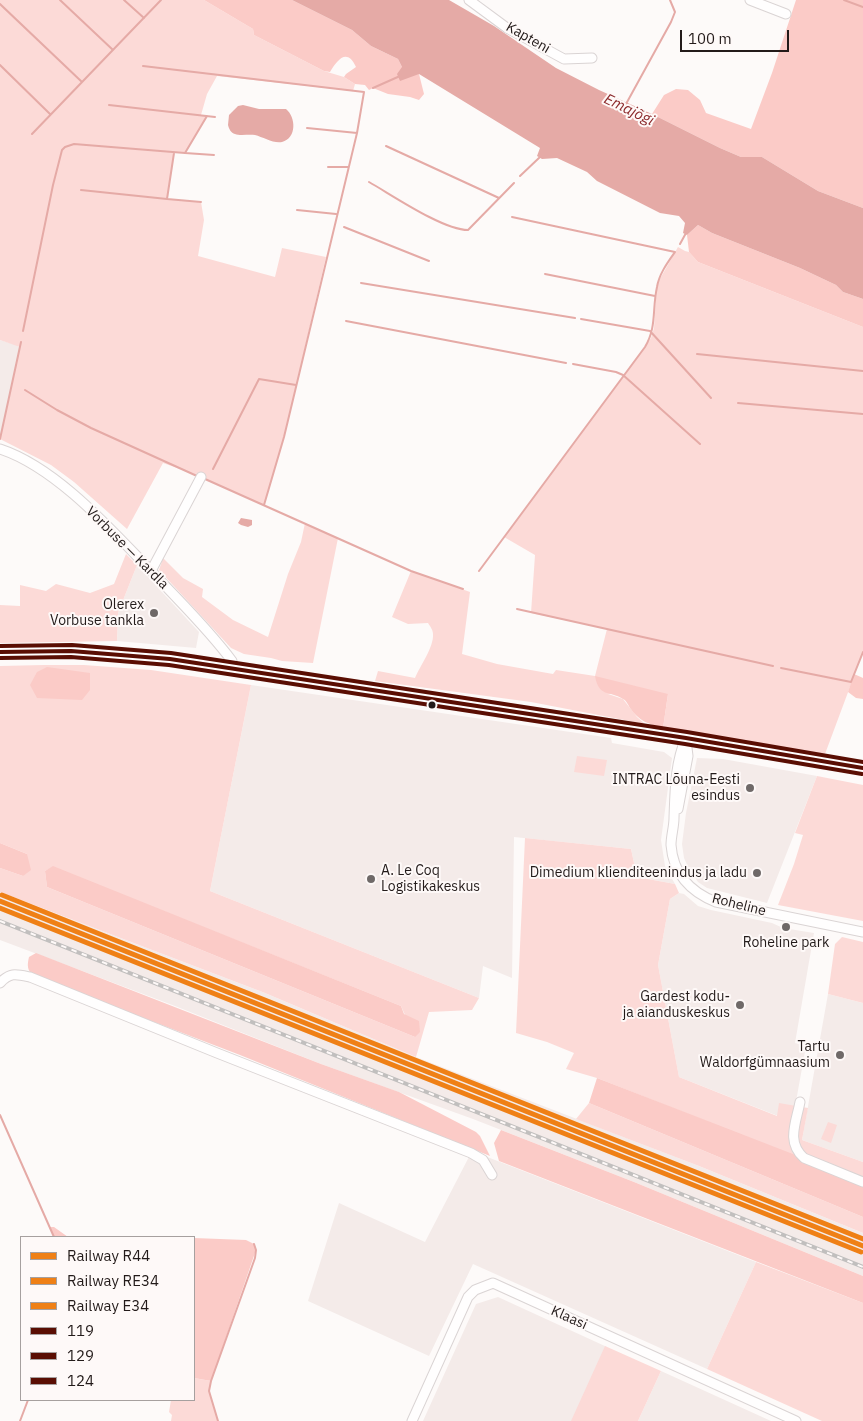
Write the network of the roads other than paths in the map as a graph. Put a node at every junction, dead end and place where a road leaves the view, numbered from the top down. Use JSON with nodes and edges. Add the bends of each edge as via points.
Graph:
{"nodes":[{"id":1,"x":469,"y":0,"type":"edge"},
{"id":2,"x":750,"y":0,"type":"edge"},
{"id":3,"x":786,"y":14,"type":"dead end"},
{"id":4,"x":592,"y":58,"type":"dead end"},
{"id":5,"x":0,"y":450,"type":"edge"},
{"id":6,"x":201,"y":477,"type":"dead end"},
{"id":7,"x":151,"y":571,"type":"junction"},
{"id":8,"x":0,"y":652,"type":"edge"},
{"id":9,"x":232,"y":668,"type":"junction"},
{"id":10,"x":686,"y":738,"type":"junction"},
{"id":11,"x":863,"y":768,"type":"edge"},
{"id":12,"x":863,"y":932,"type":"edge"},
{"id":13,"x":0,"y":983,"type":"edge"},
{"id":14,"x":800,"y":1102,"type":"dead end"},
{"id":15,"x":492,"y":1175,"type":"dead end"},
{"id":16,"x":863,"y":1182,"type":"edge"},
{"id":17,"x":412,"y":1421,"type":"edge"},
{"id":18,"x":796,"y":1421,"type":"edge"}],
"edges":[{"from":1,"to":4,"type":"street","name":"Kapteni","via":[[508,28],[564,59]]},
{"from":2,"to":3,"type":"street"},
{"from":5,"to":7,"type":"street","name":"Vorbuse — Kardla","via":[[28,462],[66,489]]},
{"from":6,"to":7,"type":"street"},
{"from":7,"to":9,"type":"street","name":"Vorbuse — Kardla","via":[[211,634],[232,661]]},
{"from":8,"to":9,"type":"main road","via":[[123,654]]},
{"from":9,"to":10,"type":"main road"},
{"from":10,"to":11,"type":"main road"},
{"from":10,"to":12,"type":"street","name":"Roheline","via":[[688,756],[671,844],[674,861],[684,881],[699,894],[716,902]]},
{"from":13,"to":15,"type":"street","via":[[6,976],[30,976],[471,1153],[482,1160]]},
{"from":14,"to":16,"type":"street","via":[[793,1138],[797,1152],[804,1158]]},
{"from":17,"to":18,"type":"street","name":"Klaasi","via":[[468,1297],[475,1290],[493,1283]]}]}
